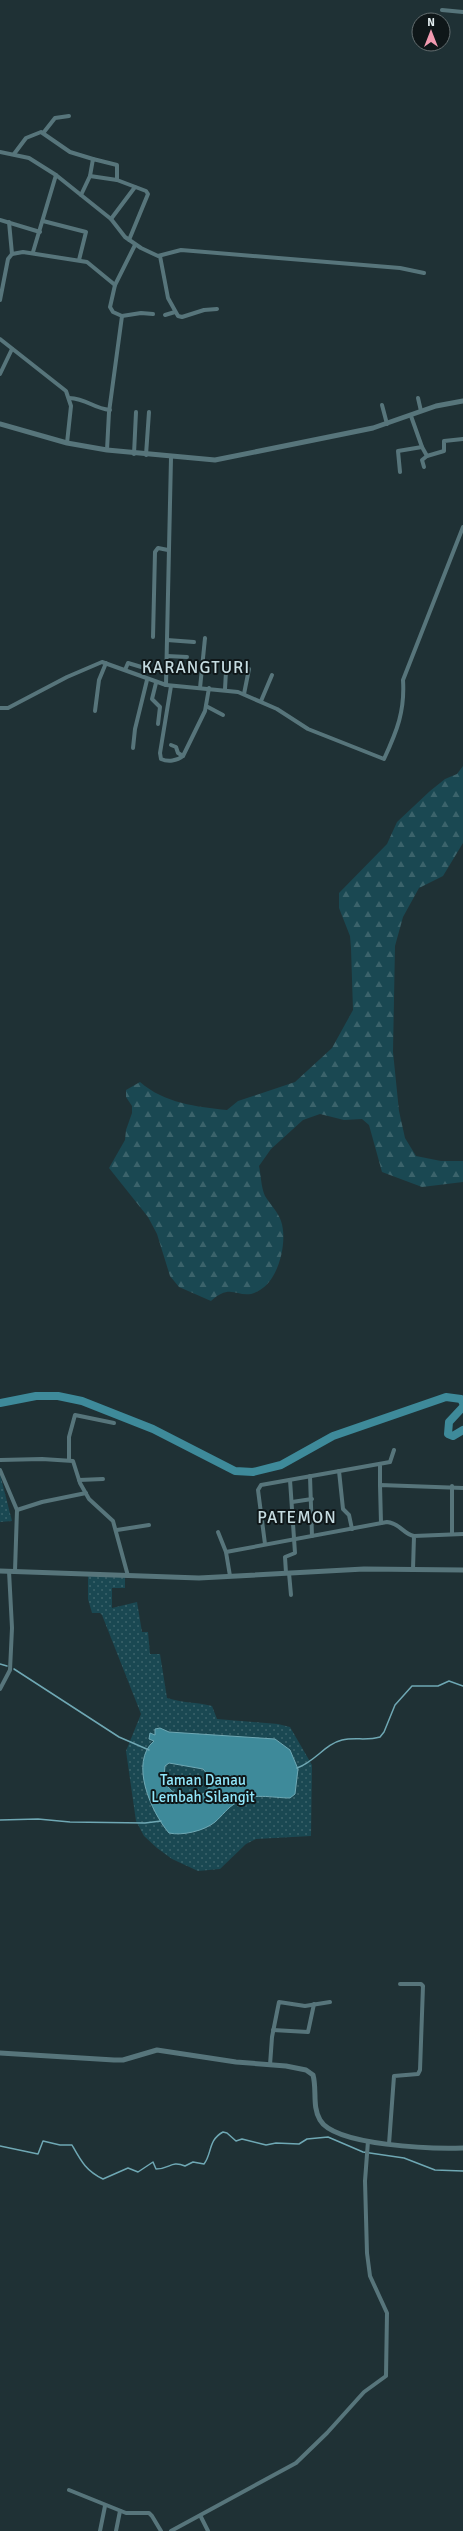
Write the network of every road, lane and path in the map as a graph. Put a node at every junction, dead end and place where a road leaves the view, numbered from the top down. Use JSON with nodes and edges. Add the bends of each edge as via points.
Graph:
{"nodes":[{"id":1,"x":442,"y":10,"type":"dead end"},
{"id":2,"x":463,"y":12,"type":"edge"},
{"id":3,"x":69,"y":116,"type":"dead end"},
{"id":4,"x":44,"y":132,"type":"junction"},
{"id":5,"x":0,"y":152,"type":"edge"},
{"id":6,"x":14,"y":154,"type":"junction"},
{"id":7,"x":94,"y":159,"type":"junction"},
{"id":8,"x":56,"y":174,"type":"junction"},
{"id":9,"x":90,"y":176,"type":"junction"},
{"id":10,"x":116,"y":180,"type":"junction"},
{"id":11,"x":135,"y":187,"type":"junction"},
{"id":12,"x":81,"y":195,"type":"junction"},
{"id":13,"x":111,"y":219,"type":"junction"},
{"id":14,"x":0,"y":220,"type":"edge"},
{"id":15,"x":43,"y":221,"type":"junction"},
{"id":16,"x":9,"y":222,"type":"junction"},
{"id":17,"x":40,"y":232,"type":"junction"},
{"id":18,"x":129,"y":240,"type":"junction"},
{"id":19,"x":135,"y":245,"type":"junction"},
{"id":20,"x":33,"y":252,"type":"junction"},
{"id":21,"x":12,"y":254,"type":"junction"},
{"id":22,"x":160,"y":256,"type":"junction"},
{"id":23,"x":79,"y":260,"type":"junction"},
{"id":24,"x":424,"y":273,"type":"dead end"},
{"id":25,"x":115,"y":285,"type":"junction"},
{"id":26,"x":0,"y":300,"type":"edge"},
{"id":27,"x":218,"y":309,"type":"dead end"},
{"id":28,"x":175,"y":312,"type":"junction"},
{"id":29,"x":153,"y":314,"type":"dead end"},
{"id":30,"x":165,"y":315,"type":"dead end"},
{"id":31,"x":122,"y":316,"type":"junction"},
{"id":32,"x":0,"y":339,"type":"edge"},
{"id":33,"x":12,"y":349,"type":"junction"},
{"id":34,"x":0,"y":374,"type":"edge"},
{"id":35,"x":69,"y":398,"type":"junction"},
{"id":36,"x":418,"y":398,"type":"dead end"},
{"id":37,"x":463,"y":401,"type":"edge"},
{"id":38,"x":382,"y":405,"type":"dead end"},
{"id":39,"x":110,"y":410,"type":"junction"},
{"id":40,"x":421,"y":411,"type":"junction"},
{"id":41,"x":136,"y":412,"type":"dead end"},
{"id":42,"x":149,"y":412,"type":"dead end"},
{"id":43,"x":411,"y":416,"type":"junction"},
{"id":44,"x":0,"y":424,"type":"edge"},
{"id":45,"x":387,"y":425,"type":"junction"},
{"id":46,"x":463,"y":439,"type":"edge"},
{"id":47,"x":67,"y":443,"type":"junction"},
{"id":48,"x":422,"y":447,"type":"junction"},
{"id":49,"x":107,"y":450,"type":"junction"},
{"id":50,"x":134,"y":454,"type":"junction"},
{"id":51,"x":146,"y":455,"type":"junction"},
{"id":52,"x":427,"y":456,"type":"junction"},
{"id":53,"x":171,"y":458,"type":"junction"},
{"id":54,"x":424,"y":467,"type":"dead end"},
{"id":55,"x":400,"y":472,"type":"dead end"},
{"id":56,"x":463,"y":527,"type":"edge"},
{"id":57,"x":168,"y":550,"type":"junction"},
{"id":58,"x":152,"y":637,"type":"dead end"},
{"id":59,"x":205,"y":638,"type":"dead end"},
{"id":60,"x":167,"y":640,"type":"junction"},
{"id":61,"x":194,"y":642,"type":"dead end"},
{"id":62,"x":166,"y":656,"type":"junction"},
{"id":63,"x":187,"y":657,"type":"dead end"},
{"id":64,"x":106,"y":663,"type":"junction"},
{"id":65,"x":148,"y":669,"type":"dead end"},
{"id":66,"x":249,"y":669,"type":"dead end"},
{"id":67,"x":125,"y":670,"type":"junction"},
{"id":68,"x":226,"y":671,"type":"dead end"},
{"id":69,"x":272,"y":675,"type":"dead end"},
{"id":70,"x":147,"y":680,"type":"junction"},
{"id":71,"x":156,"y":683,"type":"junction"},
{"id":72,"x":168,"y":686,"type":"junction"},
{"id":73,"x":200,"y":688,"type":"junction"},
{"id":74,"x":209,"y":688,"type":"junction"},
{"id":75,"x":225,"y":689,"type":"junction"},
{"id":76,"x":244,"y":694,"type":"junction"},
{"id":77,"x":261,"y":701,"type":"junction"},
{"id":78,"x":206,"y":706,"type":"junction"},
{"id":79,"x":0,"y":708,"type":"edge"},
{"id":80,"x":95,"y":711,"type":"dead end"},
{"id":81,"x":223,"y":715,"type":"dead end"},
{"id":82,"x":158,"y":724,"type":"dead end"},
{"id":83,"x":171,"y":745,"type":"dead end"},
{"id":84,"x":133,"y":748,"type":"dead end"},
{"id":85,"x":183,"y":756,"type":"junction"},
{"id":86,"x":114,"y":1423,"type":"dead end"},
{"id":87,"x":394,"y":1450,"type":"dead end"},
{"id":88,"x":0,"y":1460,"type":"edge"},
{"id":89,"x":69,"y":1460,"type":"junction"},
{"id":90,"x":380,"y":1466,"type":"junction"},
{"id":91,"x":0,"y":1470,"type":"edge"},
{"id":92,"x":339,"y":1471,"type":"junction"},
{"id":93,"x":310,"y":1476,"type":"junction"},
{"id":94,"x":103,"y":1479,"type":"dead end"},
{"id":95,"x":79,"y":1480,"type":"junction"},
{"id":96,"x":290,"y":1480,"type":"junction"},
{"id":97,"x":380,"y":1485,"type":"junction"},
{"id":98,"x":452,"y":1486,"type":"junction"},
{"id":99,"x":463,"y":1488,"type":"edge"},
{"id":100,"x":86,"y":1493,"type":"junction"},
{"id":101,"x":312,"y":1499,"type":"junction"},
{"id":102,"x":292,"y":1502,"type":"junction"},
{"id":103,"x":17,"y":1510,"type":"junction"},
{"id":104,"x":381,"y":1523,"type":"junction"},
{"id":105,"x":149,"y":1526,"type":"dead end"},
{"id":106,"x":352,"y":1529,"type":"junction"},
{"id":107,"x":117,"y":1530,"type":"junction"},
{"id":108,"x":218,"y":1532,"type":"dead end"},
{"id":109,"x":452,"y":1534,"type":"junction"},
{"id":110,"x":463,"y":1534,"type":"edge"},
{"id":111,"x":312,"y":1536,"type":"junction"},
{"id":112,"x":414,"y":1536,"type":"junction"},
{"id":113,"x":294,"y":1540,"type":"junction"},
{"id":114,"x":265,"y":1544,"type":"junction"},
{"id":115,"x":226,"y":1552,"type":"junction"},
{"id":116,"x":413,"y":1569,"type":"junction"},
{"id":117,"x":463,"y":1570,"type":"edge"},
{"id":118,"x":0,"y":1571,"type":"edge"},
{"id":119,"x":9,"y":1571,"type":"junction"},
{"id":120,"x":15,"y":1571,"type":"junction"},
{"id":121,"x":288,"y":1573,"type":"junction"},
{"id":122,"x":128,"y":1576,"type":"junction"},
{"id":123,"x":230,"y":1576,"type":"junction"},
{"id":124,"x":291,"y":1595,"type":"dead end"},
{"id":125,"x":0,"y":1689,"type":"edge"},
{"id":126,"x":400,"y":1984,"type":"dead end"},
{"id":127,"x":330,"y":2002,"type":"dead end"},
{"id":128,"x":314,"y":2004,"type":"junction"},
{"id":129,"x":273,"y":2030,"type":"junction"},
{"id":130,"x":0,"y":2053,"type":"edge"},
{"id":131,"x":270,"y":2065,"type":"junction"},
{"id":132,"x":368,"y":2141,"type":"junction"},
{"id":133,"x":389,"y":2144,"type":"junction"},
{"id":134,"x":463,"y":2148,"type":"edge"},
{"id":135,"x":69,"y":2490,"type":"dead end"},
{"id":136,"x":105,"y":2506,"type":"junction"},
{"id":137,"x":120,"y":2511,"type":"junction"},
{"id":138,"x":201,"y":2517,"type":"junction"},
{"id":139,"x":100,"y":2531,"type":"edge"},
{"id":140,"x":116,"y":2531,"type":"edge"},
{"id":141,"x":161,"y":2531,"type":"edge"},
{"id":142,"x":171,"y":2531,"type":"edge"},
{"id":143,"x":208,"y":2531,"type":"edge"}],
"edges":[{"from":1,"to":2,"type":"street"},
{"from":3,"to":4,"type":"street","via":[[55,118]]},
{"from":4,"to":6,"type":"street","via":[[30,135]]},
{"from":4,"to":7,"type":"street","via":[[62,148]]},
{"from":5,"to":6,"type":"street"},
{"from":6,"to":8,"type":"street","via":[[29,158]]},
{"from":7,"to":9,"type":"street"},
{"from":7,"to":10,"type":"street","via":[[117,165]]},
{"from":8,"to":12,"type":"street"},
{"from":8,"to":15,"type":"street"},
{"from":9,"to":10,"type":"street"},
{"from":9,"to":12,"type":"street"},
{"from":10,"to":11,"type":"street"},
{"from":11,"to":13,"type":"street"},
{"from":11,"to":18,"type":"street","via":[[148,194]]},
{"from":12,"to":13,"type":"street"},
{"from":13,"to":18,"type":"street"},
{"from":14,"to":16,"type":"street"},
{"from":15,"to":17,"type":"street"},
{"from":15,"to":23,"type":"street","via":[[86,232]]},
{"from":16,"to":17,"type":"street"},
{"from":16,"to":21,"type":"street"},
{"from":17,"to":20,"type":"street"},
{"from":18,"to":19,"type":"street"},
{"from":19,"to":22,"type":"street"},
{"from":19,"to":25,"type":"street"},
{"from":20,"to":21,"type":"street"},
{"from":20,"to":23,"type":"street"},
{"from":21,"to":26,"type":"street","via":[[8,259]]},
{"from":22,"to":24,"type":"street","via":[[181,250],[400,268]]},
{"from":22,"to":28,"type":"street","via":[[164,283]]},
{"from":23,"to":25,"type":"street","via":[[94,267]]},
{"from":25,"to":31,"type":"street","via":[[110,309]]},
{"from":27,"to":28,"type":"street","via":[[204,310],[182,317]]},
{"from":28,"to":30,"type":"street"},
{"from":29,"to":31,"type":"street"},
{"from":31,"to":39,"type":"street"},
{"from":32,"to":33,"type":"street"},
{"from":33,"to":34,"type":"street"},
{"from":33,"to":35,"type":"street","via":[[62,387]]},
{"from":35,"to":39,"type":"street","via":[[85,400],[96,408]]},
{"from":35,"to":47,"type":"street"},
{"from":36,"to":40,"type":"street"},
{"from":37,"to":40,"type":"street"},
{"from":38,"to":45,"type":"street"},
{"from":39,"to":49,"type":"street"},
{"from":40,"to":43,"type":"street"},
{"from":41,"to":50,"type":"street"},
{"from":42,"to":51,"type":"street"},
{"from":43,"to":45,"type":"street"},
{"from":43,"to":48,"type":"street"},
{"from":44,"to":47,"type":"street"},
{"from":45,"to":53,"type":"street","via":[[223,459]]},
{"from":46,"to":52,"type":"street","via":[[444,441],[444,451]]},
{"from":47,"to":49,"type":"street"},
{"from":48,"to":52,"type":"street"},
{"from":48,"to":55,"type":"street","via":[[397,452]]},
{"from":49,"to":50,"type":"street"},
{"from":50,"to":51,"type":"street"},
{"from":51,"to":53,"type":"street"},
{"from":52,"to":54,"type":"street","via":[[422,460]]},
{"from":53,"to":57,"type":"street"},
{"from":56,"to":77,"type":"street","via":[[403,680],[404,703],[384,759],[308,728]]},
{"from":57,"to":58,"type":"street","via":[[158,548],[155,552]]},
{"from":57,"to":60,"type":"street"},
{"from":59,"to":73,"type":"street"},
{"from":60,"to":61,"type":"street"},
{"from":60,"to":62,"type":"street"},
{"from":62,"to":63,"type":"street"},
{"from":62,"to":72,"type":"street"},
{"from":64,"to":67,"type":"street"},
{"from":64,"to":79,"type":"street","via":[[97,663],[8,708]]},
{"from":64,"to":80,"type":"street","via":[[99,680]]},
{"from":65,"to":67,"type":"street","via":[[128,663]]},
{"from":66,"to":76,"type":"street"},
{"from":67,"to":70,"type":"street"},
{"from":68,"to":75,"type":"street"},
{"from":69,"to":77,"type":"street"},
{"from":70,"to":71,"type":"street"},
{"from":70,"to":84,"type":"street","via":[[134,729]]},
{"from":71,"to":72,"type":"street"},
{"from":71,"to":82,"type":"street","via":[[152,700],[160,707]]},
{"from":72,"to":73,"type":"street"},
{"from":72,"to":85,"type":"street","via":[[160,758],[174,760]]},
{"from":73,"to":74,"type":"street"},
{"from":74,"to":75,"type":"street"},
{"from":74,"to":78,"type":"street"},
{"from":75,"to":76,"type":"street"},
{"from":76,"to":77,"type":"street"},
{"from":78,"to":81,"type":"street"},
{"from":78,"to":85,"type":"street"},
{"from":83,"to":85,"type":"street"},
{"from":86,"to":89,"type":"street","via":[[75,1415],[69,1437]]},
{"from":87,"to":90,"type":"street","via":[[390,1462]]},
{"from":88,"to":89,"type":"street"},
{"from":89,"to":95,"type":"street","via":[[75,1464]]},
{"from":90,"to":92,"type":"street"},
{"from":90,"to":97,"type":"street"},
{"from":91,"to":103,"type":"street"},
{"from":92,"to":93,"type":"street"},
{"from":92,"to":106,"type":"street","via":[[343,1509],[349,1515]]},
{"from":93,"to":96,"type":"street"},
{"from":93,"to":101,"type":"street"},
{"from":94,"to":95,"type":"street"},
{"from":95,"to":100,"type":"street"},
{"from":96,"to":102,"type":"street"},
{"from":96,"to":114,"type":"street","via":[[259,1487]]},
{"from":97,"to":98,"type":"street"},
{"from":97,"to":104,"type":"street"},
{"from":98,"to":99,"type":"street"},
{"from":98,"to":109,"type":"street"},
{"from":100,"to":103,"type":"street"},
{"from":100,"to":107,"type":"street","via":[[113,1521]]},
{"from":101,"to":102,"type":"street"},
{"from":101,"to":111,"type":"street"},
{"from":102,"to":113,"type":"street"},
{"from":103,"to":120,"type":"street"},
{"from":104,"to":106,"type":"street"},
{"from":104,"to":112,"type":"street","via":[[396,1524],[407,1534]]},
{"from":105,"to":107,"type":"street"},
{"from":106,"to":111,"type":"street"},
{"from":107,"to":122,"type":"street"},
{"from":108,"to":115,"type":"street"},
{"from":109,"to":110,"type":"street"},
{"from":109,"to":112,"type":"street"},
{"from":111,"to":113,"type":"street"},
{"from":112,"to":116,"type":"street"},
{"from":113,"to":114,"type":"street"},
{"from":113,"to":121,"type":"street","via":[[296,1553],[285,1557]]},
{"from":114,"to":115,"type":"street"},
{"from":115,"to":123,"type":"street"},
{"from":116,"to":117,"type":"street"},
{"from":116,"to":121,"type":"street","via":[[364,1568]]},
{"from":118,"to":119,"type":"street"},
{"from":119,"to":120,"type":"street"},
{"from":119,"to":125,"type":"street","via":[[12,1628],[10,1670]]},
{"from":120,"to":122,"type":"street"},
{"from":121,"to":123,"type":"street"},
{"from":121,"to":124,"type":"street"},
{"from":122,"to":123,"type":"street"},
{"from":126,"to":133,"type":"street","via":[[423,1986],[420,2070],[418,2074],[394,2076]]},
{"from":127,"to":128,"type":"street"},
{"from":128,"to":129,"type":"street","via":[[308,2032]]},
{"from":128,"to":129,"type":"street","via":[[305,2006],[279,2002]]},
{"from":129,"to":131,"type":"street"},
{"from":130,"to":131,"type":"street","via":[[114,2060],[157,2050]]},
{"from":131,"to":132,"type":"street","via":[[311,2072],[320,2121],[326,2127],[347,2137]]},
{"from":132,"to":133,"type":"street"},
{"from":132,"to":138,"type":"street","via":[[365,2181],[367,2259],[370,2276],[387,2313],[386,2376],[364,2392],[296,2463]]},
{"from":133,"to":134,"type":"street","via":[[421,2148]]},
{"from":135,"to":136,"type":"street"},
{"from":136,"to":137,"type":"street"},
{"from":136,"to":139,"type":"street"},
{"from":137,"to":140,"type":"street"},
{"from":137,"to":141,"type":"street","via":[[149,2513]]},
{"from":138,"to":142,"type":"street"},
{"from":138,"to":143,"type":"street"}]}
